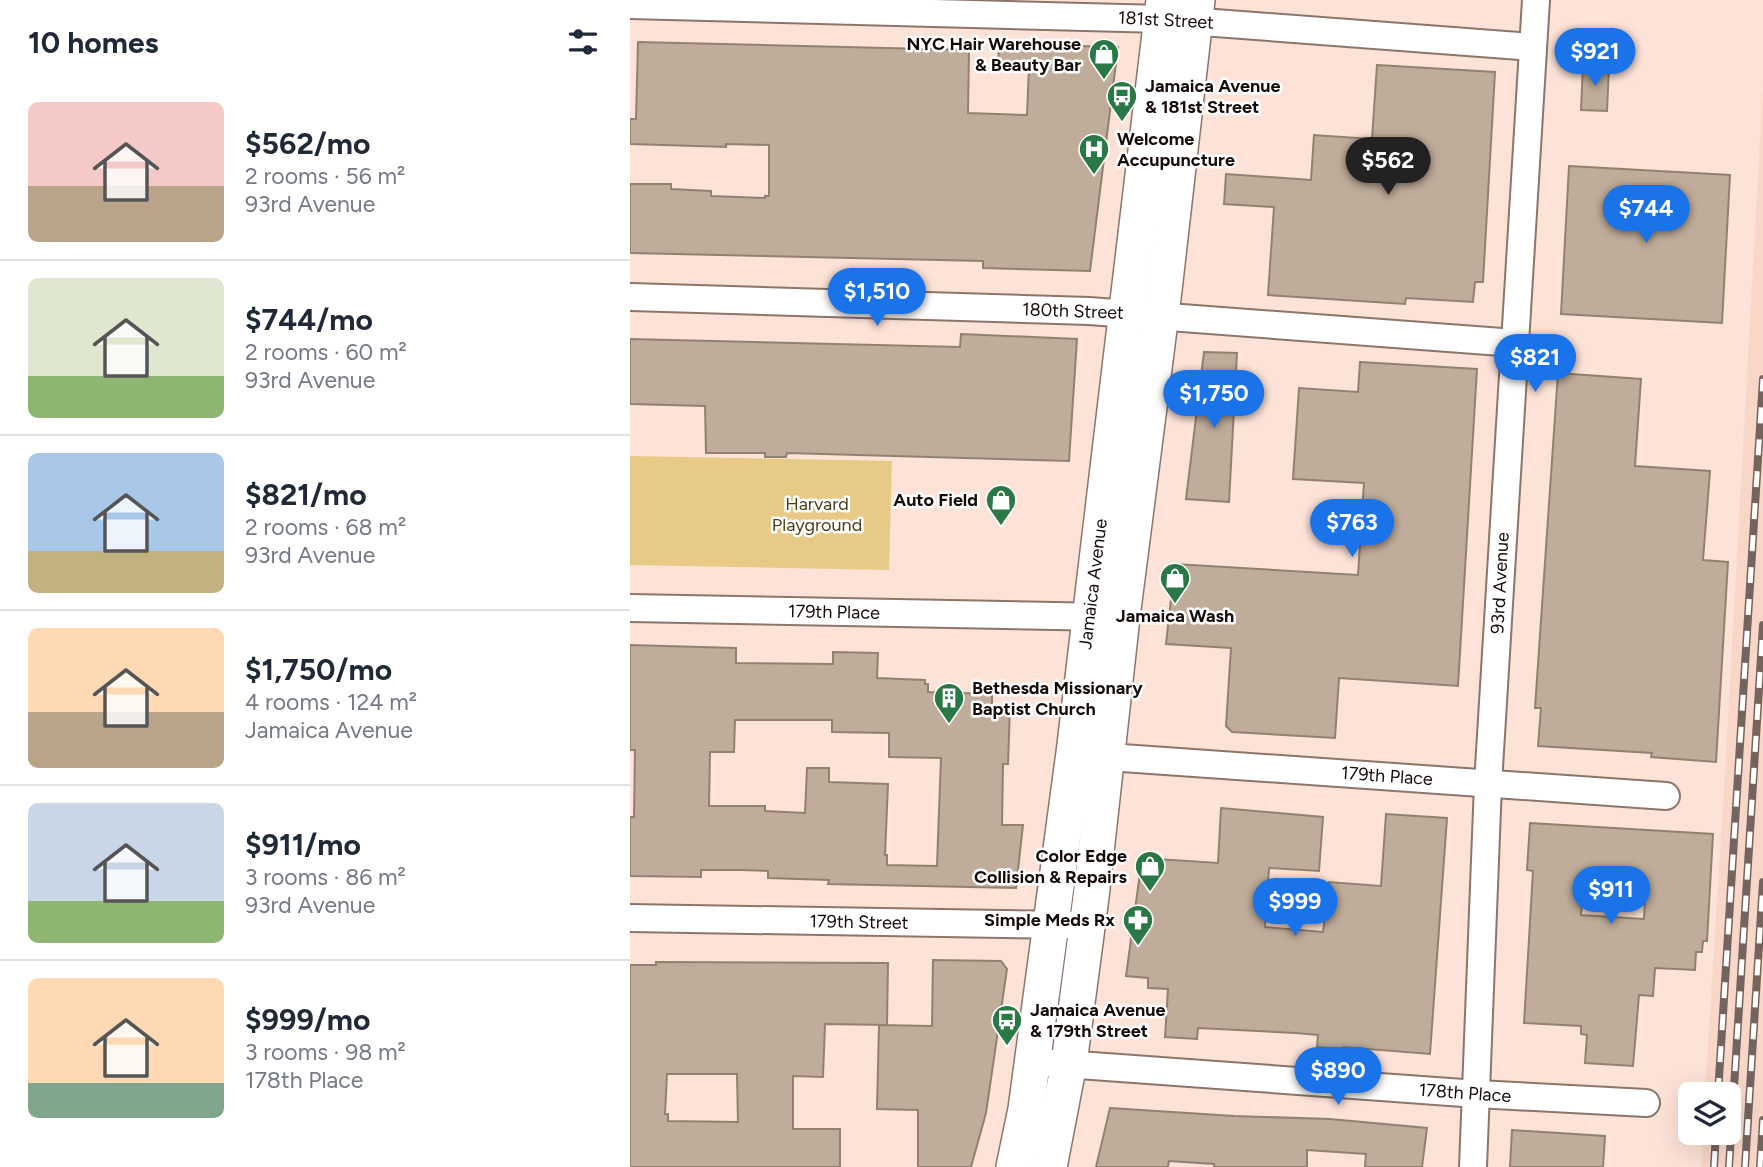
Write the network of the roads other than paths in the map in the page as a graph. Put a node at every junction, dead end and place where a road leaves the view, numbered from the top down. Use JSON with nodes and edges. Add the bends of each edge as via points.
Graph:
{"nodes":[{"id":1,"x":1536,"y":0,"type":"edge"},
{"id":2,"x":630,"y":5,"type":"edge"},
{"id":3,"x":1179,"y":10,"type":"edge"},
{"id":4,"x":1533,"y":47,"type":"junction"},
{"id":5,"x":630,"y":297,"type":"edge"},
{"id":6,"x":1126,"y":313,"type":"junction"},
{"id":7,"x":1160,"y":316,"type":"junction"},
{"id":8,"x":1515,"y":343,"type":"junction"},
{"id":9,"x":630,"y":608,"type":"edge"},
{"id":10,"x":1106,"y":617,"type":"junction"},
{"id":11,"x":1108,"y":757,"type":"junction"},
{"id":12,"x":1488,"y":784,"type":"junction"},
{"id":13,"x":1666,"y":796,"type":"dead end"},
{"id":14,"x":630,"y":918,"type":"edge"},
{"id":15,"x":1088,"y":924,"type":"junction"},
{"id":16,"x":1050,"y":925,"type":"junction"},
{"id":17,"x":1032,"y":1063,"type":"junction"},
{"id":18,"x":1069,"y":1063,"type":"junction"},
{"id":19,"x":1477,"y":1094,"type":"junction"},
{"id":20,"x":1646,"y":1103,"type":"dead end"},
{"id":21,"x":1014,"y":1167,"type":"edge"},
{"id":22,"x":1049,"y":1167,"type":"edge"},
{"id":23,"x":1472,"y":1167,"type":"edge"}],
"edges":[{"from":1,"to":4,"type":"street","name":"93rd Avenue"},
{"from":2,"to":3,"type":"street","name":"181st Street"},
{"from":3,"to":4,"type":"street","name":"181st Street"},
{"from":3,"to":6,"type":"main road","name":"Jamaica Avenue"},
{"from":3,"to":7,"type":"main road","name":"Jamaica Avenue"},
{"from":4,"to":8,"type":"street","name":"93rd Avenue"},
{"from":5,"to":6,"type":"street","name":"180th Street"},
{"from":6,"to":7,"type":"street","name":"180th Street"},
{"from":6,"to":10,"type":"main road","name":"Jamaica Avenue"},
{"from":7,"to":8,"type":"street","name":"180th Street"},
{"from":7,"to":10,"type":"main road","name":"Jamaica Avenue"},
{"from":8,"to":12,"type":"street","name":"93rd Avenue"},
{"from":9,"to":10,"type":"street","name":"179th Place"},
{"from":10,"to":11,"type":"main road","name":"Jamaica Avenue"},
{"from":10,"to":16,"type":"main road","name":"Jamaica Avenue","via":[[1074,753]]},
{"from":11,"to":12,"type":"street","name":"179th Place"},
{"from":11,"to":15,"type":"main road","name":"Jamaica Avenue"},
{"from":12,"to":13,"type":"street","name":"179th Place"},
{"from":12,"to":19,"type":"street","name":"93rd Avenue"},
{"from":14,"to":16,"type":"street","name":"179th Street"},
{"from":15,"to":16,"type":"street","name":"179th Street"},
{"from":15,"to":18,"type":"main road","name":"Jamaica Avenue"},
{"from":16,"to":17,"type":"main road","name":"Jamaica Avenue"},
{"from":17,"to":18,"type":"street","name":"178th Place"},
{"from":17,"to":21,"type":"main road","name":"Jamaica Avenue"},
{"from":18,"to":19,"type":"street","name":"178th Place"},
{"from":18,"to":22,"type":"main road","name":"Jamaica Avenue"},
{"from":19,"to":20,"type":"street","name":"178th Place"},
{"from":19,"to":23,"type":"street","name":"93rd Avenue"}]}
